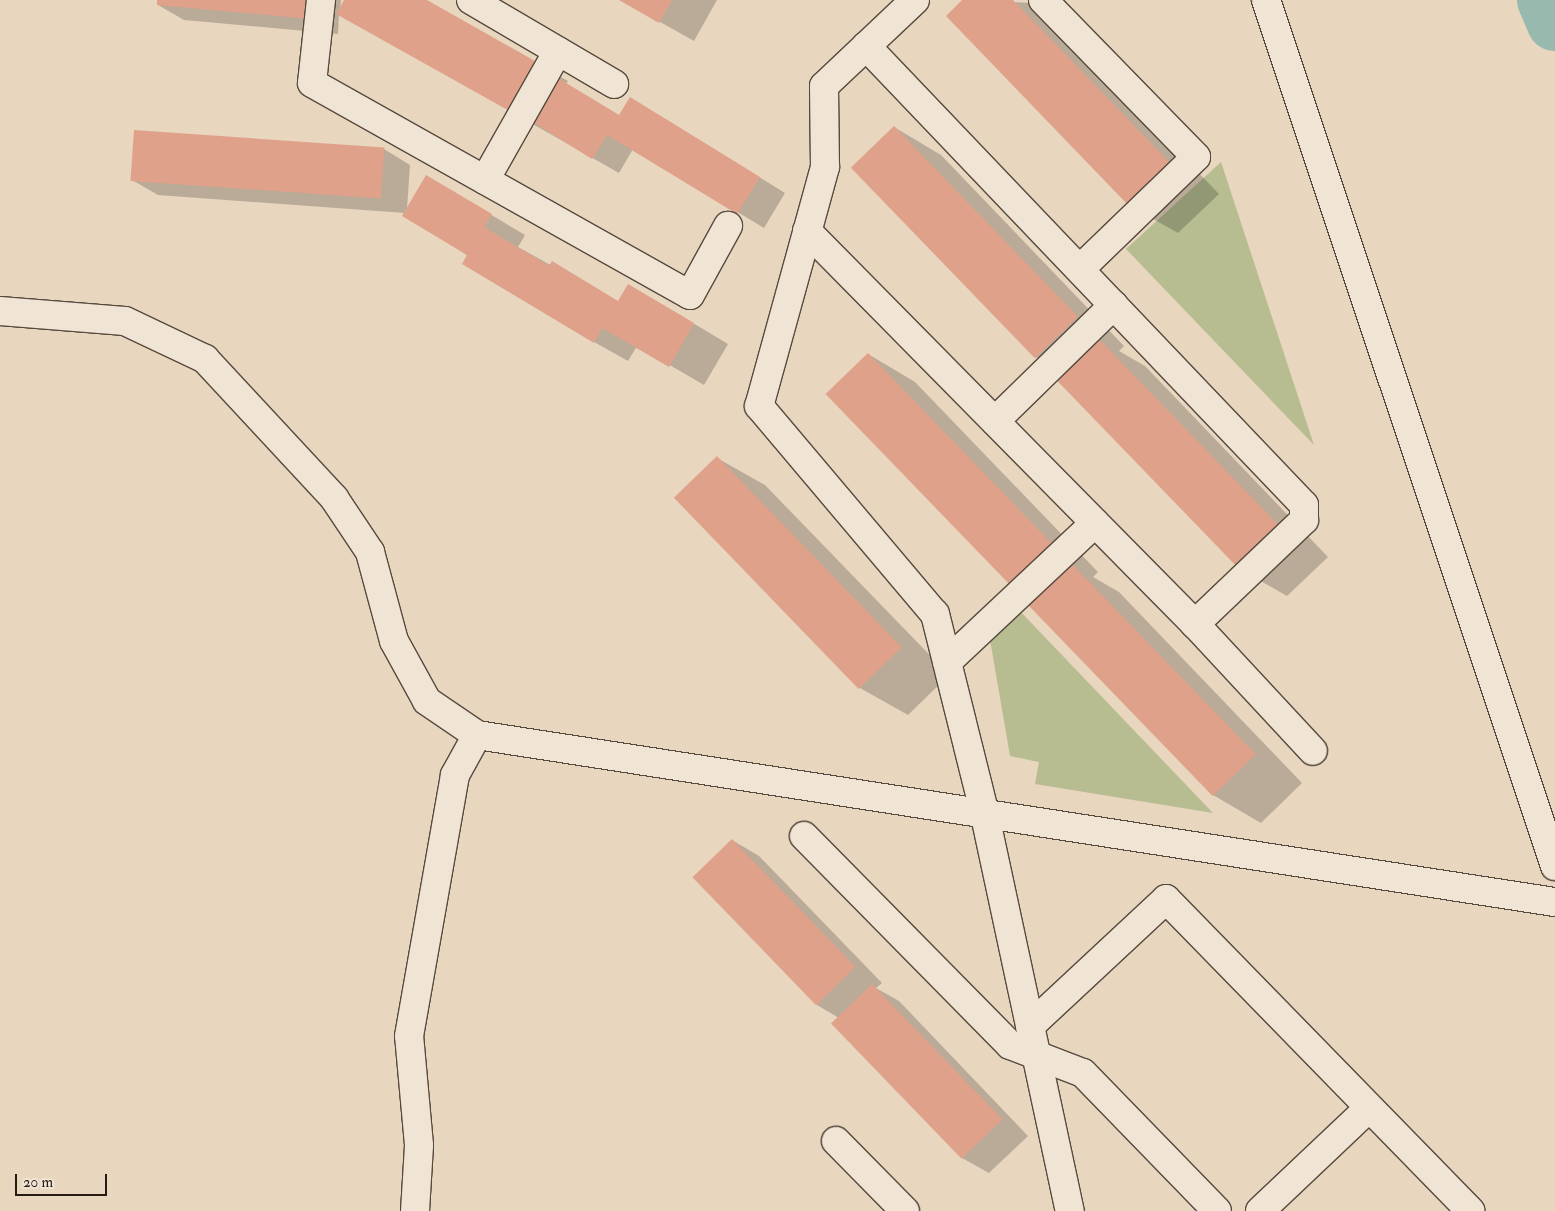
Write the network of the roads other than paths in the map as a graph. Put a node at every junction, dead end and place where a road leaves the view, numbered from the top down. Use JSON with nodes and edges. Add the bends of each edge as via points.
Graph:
{"nodes":[{"id":1,"x":321,"y":0,"type":"edge"},
{"id":2,"x":471,"y":0,"type":"edge"},
{"id":3,"x":915,"y":0,"type":"edge"},
{"id":4,"x":1044,"y":0,"type":"edge"},
{"id":5,"x":1266,"y":0,"type":"edge"},
{"id":6,"x":866,"y":46,"type":"junction"},
{"id":7,"x":558,"y":51,"type":"junction"},
{"id":8,"x":614,"y":84,"type":"dead end"},
{"id":9,"x":486,"y":180,"type":"junction"},
{"id":10,"x":728,"y":226,"type":"dead end"},
{"id":11,"x":808,"y":231,"type":"junction"},
{"id":12,"x":1080,"y":269,"type":"junction"},
{"id":13,"x":1114,"y":305,"type":"junction"},
{"id":14,"x":0,"y":312,"type":"edge"},
{"id":15,"x":995,"y":421,"type":"junction"},
{"id":16,"x":1096,"y":523,"type":"junction"},
{"id":17,"x":1195,"y":624,"type":"junction"},
{"id":18,"x":948,"y":662,"type":"junction"},
{"id":19,"x":477,"y":735,"type":"junction"},
{"id":20,"x":1313,"y":751,"type":"dead end"},
{"id":21,"x":984,"y":810,"type":"junction"},
{"id":22,"x":804,"y":836,"type":"dead end"},
{"id":23,"x":1555,"y":866,"type":"edge"},
{"id":24,"x":1555,"y":902,"type":"edge"},
{"id":25,"x":1033,"y":1039,"type":"junction"},
{"id":26,"x":1369,"y":1108,"type":"junction"},
{"id":27,"x":836,"y":1141,"type":"dead end"},
{"id":28,"x":415,"y":1211,"type":"edge"},
{"id":29,"x":905,"y":1211,"type":"edge"},
{"id":30,"x":1070,"y":1211,"type":"edge"},
{"id":31,"x":1217,"y":1211,"type":"edge"},
{"id":32,"x":1260,"y":1211,"type":"edge"},
{"id":33,"x":1470,"y":1211,"type":"edge"}],
"edges":[{"from":1,"to":9,"type":"street","via":[[312,83]]},
{"from":2,"to":7,"type":"street"},
{"from":3,"to":6,"type":"street"},
{"from":4,"to":12,"type":"street","via":[[1196,157]]},
{"from":5,"to":23,"type":"street"},
{"from":6,"to":11,"type":"street","via":[[824,86],[825,167]]},
{"from":6,"to":12,"type":"street"},
{"from":7,"to":8,"type":"street"},
{"from":7,"to":9,"type":"street"},
{"from":9,"to":10,"type":"street","via":[[690,295]]},
{"from":11,"to":15,"type":"street"},
{"from":11,"to":18,"type":"street","via":[[759,406],[935,614]]},
{"from":12,"to":13,"type":"street"},
{"from":13,"to":15,"type":"street"},
{"from":13,"to":17,"type":"street","via":[[1304,505],[1304,520]]},
{"from":14,"to":19,"type":"street","via":[[125,321],[204,358],[334,498],[370,552],[394,641],[427,701]]},
{"from":15,"to":16,"type":"street"},
{"from":16,"to":17,"type":"street"},
{"from":16,"to":18,"type":"street"},
{"from":17,"to":20,"type":"street"},
{"from":18,"to":21,"type":"street"},
{"from":19,"to":21,"type":"street"},
{"from":19,"to":28,"type":"street","via":[[455,775],[409,1036],[419,1145]]},
{"from":21,"to":24,"type":"street"},
{"from":21,"to":25,"type":"street"},
{"from":22,"to":25,"type":"street","via":[[1010,1045]]},
{"from":25,"to":26,"type":"street","via":[[1166,899]]},
{"from":25,"to":30,"type":"street"},
{"from":25,"to":31,"type":"street","via":[[1082,1073]]},
{"from":26,"to":32,"type":"street"},
{"from":26,"to":33,"type":"street"},
{"from":27,"to":29,"type":"street"}]}
